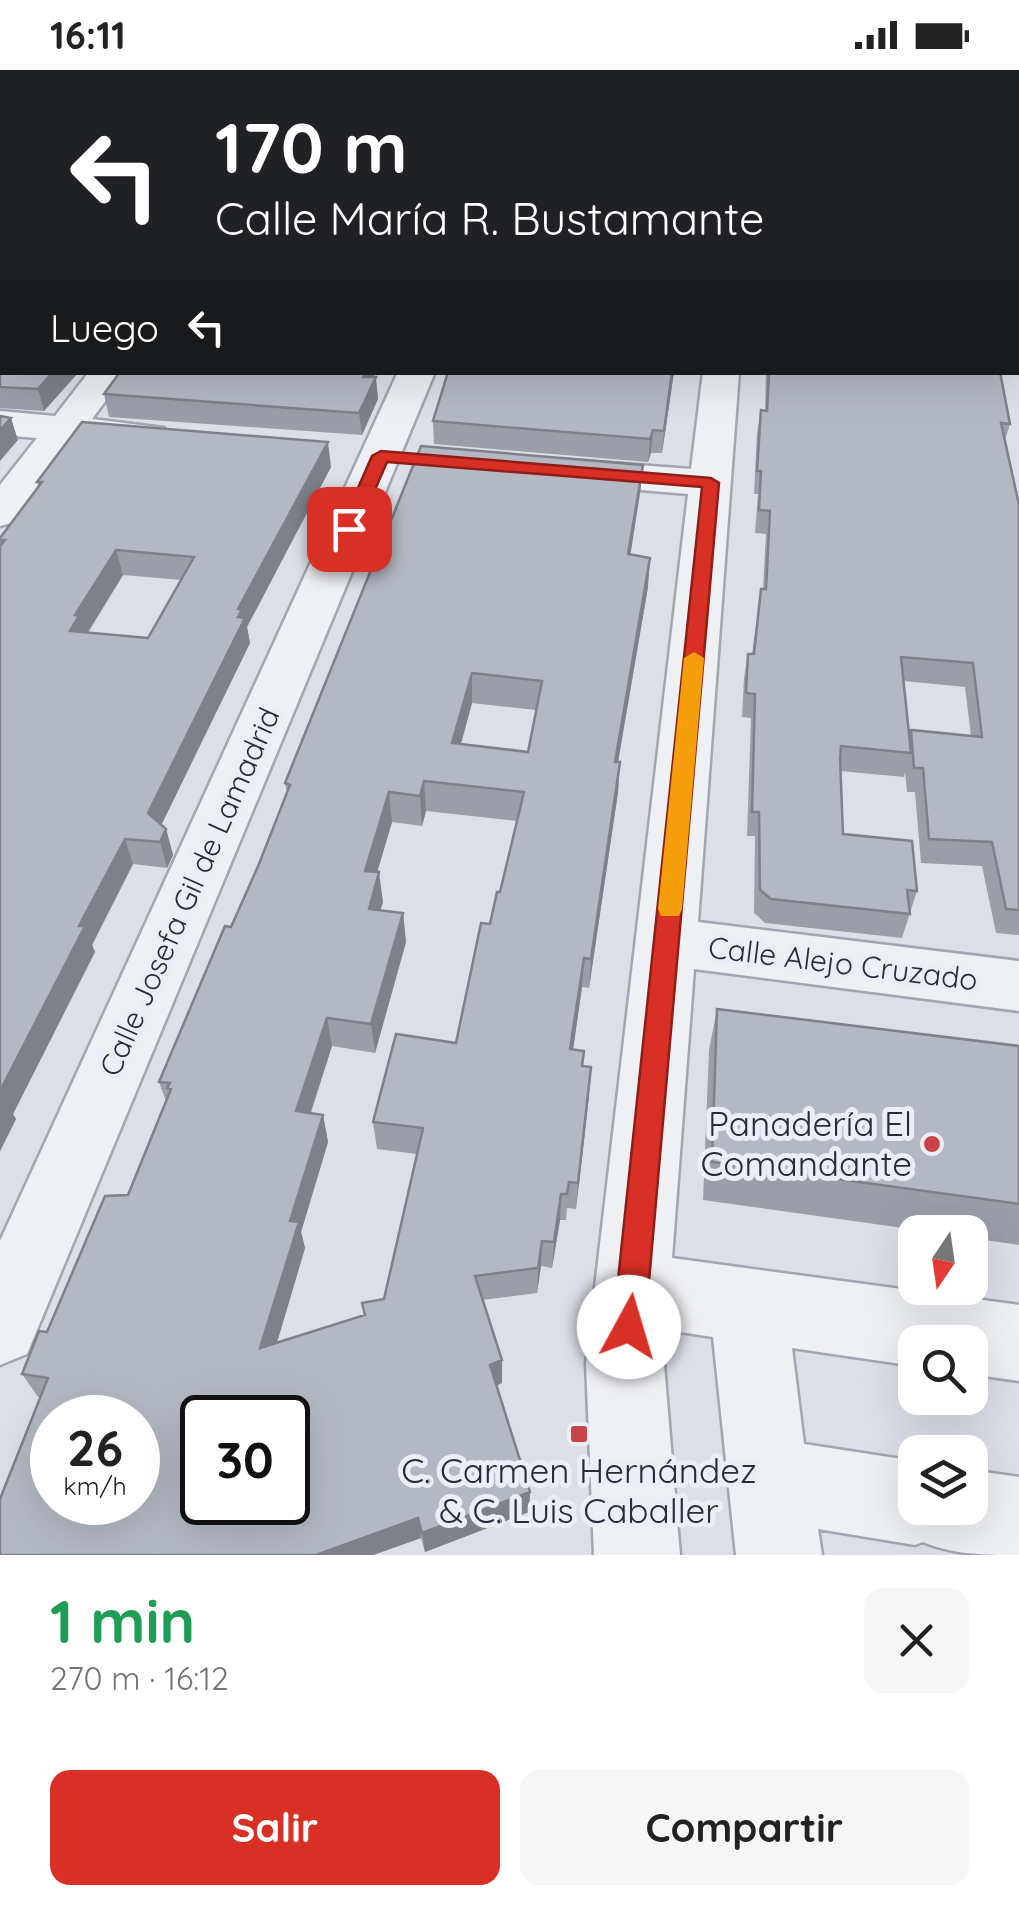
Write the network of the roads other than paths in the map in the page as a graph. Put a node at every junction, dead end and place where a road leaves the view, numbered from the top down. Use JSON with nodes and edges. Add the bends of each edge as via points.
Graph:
{"nodes":[{"id":1,"x":107,"y":375,"type":"edge"},
{"id":2,"x":416,"y":375,"type":"edge"},
{"id":3,"x":720,"y":375,"type":"edge"},
{"id":4,"x":0,"y":423,"type":"edge"},
{"id":5,"x":65,"y":429,"type":"junction"},
{"id":6,"x":183,"y":440,"type":"edge"},
{"id":7,"x":536,"y":469,"type":"edge"},
{"id":8,"x":711,"y":483,"type":"junction"},
{"id":9,"x":0,"y":512,"type":"edge"},
{"id":10,"x":667,"y":942,"type":"junction"},
{"id":11,"x":1019,"y":986,"type":"edge"},
{"id":12,"x":633,"y":1290,"type":"junction"},
{"id":13,"x":748,"y":1305,"type":"junction"},
{"id":14,"x":0,"y":1327,"type":"edge"},
{"id":15,"x":1019,"y":1342,"type":"edge"},
{"id":16,"x":898,"y":1505,"type":"edge"},
{"id":17,"x":988,"y":1515,"type":"edge"},
{"id":18,"x":774,"y":1518,"type":"edge"},
{"id":19,"x":1019,"y":1520,"type":"edge"},
{"id":20,"x":637,"y":1555,"type":"edge"}],
"edges":[{"from":1,"to":5,"type":"street"},
{"from":2,"to":14,"type":"street","name":"Calle Josefa Gil de Lamadrid"},
{"from":3,"to":8,"type":"street"},
{"from":4,"to":5,"type":"street"},
{"from":5,"to":6,"type":"street"},
{"from":5,"to":9,"type":"street"},
{"from":7,"to":8,"type":"street"},
{"from":8,"to":10,"type":"street"},
{"from":10,"to":11,"type":"street","name":"Calle Alejo Cruzado"},
{"from":10,"to":12,"type":"street"},
{"from":12,"to":13,"type":"street"},
{"from":12,"to":20,"type":"street","via":[[626,1364]]},
{"from":13,"to":15,"type":"street"},
{"from":13,"to":18,"type":"street"},
{"from":16,"to":18,"type":"street"},
{"from":17,"to":19,"type":"street"}]}
